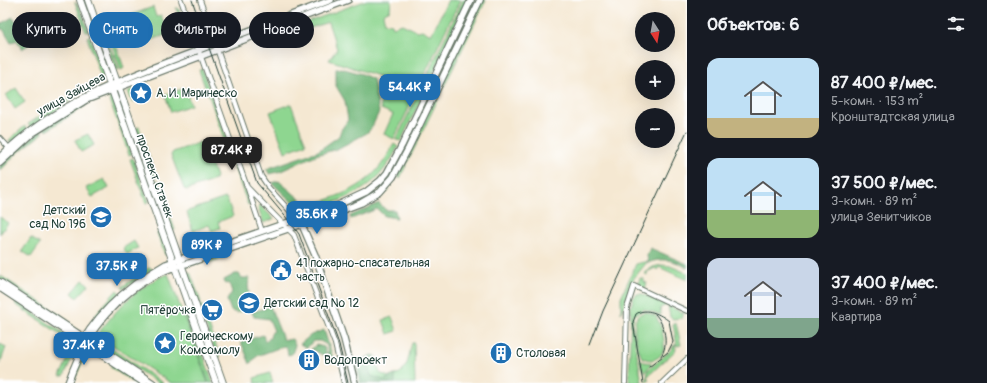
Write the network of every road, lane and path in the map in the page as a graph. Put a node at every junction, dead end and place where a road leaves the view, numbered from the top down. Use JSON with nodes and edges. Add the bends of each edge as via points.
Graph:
{"nodes":[{"id":1,"x":80,"y":0,"type":"edge"},
{"id":2,"x":88,"y":0,"type":"edge"},
{"id":3,"x":181,"y":0,"type":"edge"},
{"id":4,"x":200,"y":0,"type":"edge"},
{"id":5,"x":330,"y":0,"type":"edge"},
{"id":6,"x":348,"y":0,"type":"edge"},
{"id":7,"x":471,"y":0,"type":"edge"},
{"id":8,"x":480,"y":0,"type":"edge"},
{"id":9,"x":204,"y":12,"type":"edge"},
{"id":10,"x":241,"y":37,"type":"edge"},
{"id":11,"x":241,"y":38,"type":"edge"},
{"id":12,"x":213,"y":48,"type":"edge"},
{"id":13,"x":216,"y":48,"type":"edge"},
{"id":14,"x":199,"y":53,"type":"junction"},
{"id":15,"x":114,"y":85,"type":"junction"},
{"id":16,"x":0,"y":138,"type":"edge"},
{"id":17,"x":11,"y":149,"type":"junction"},
{"id":18,"x":0,"y":157,"type":"edge"},
{"id":19,"x":0,"y":163,"type":"edge"},
{"id":20,"x":247,"y":187,"type":"junction"},
{"id":21,"x":298,"y":219,"type":"junction"},
{"id":22,"x":285,"y":223,"type":"junction"},
{"id":23,"x":302,"y":225,"type":"junction"},
{"id":24,"x":289,"y":228,"type":"junction"},
{"id":25,"x":262,"y":231,"type":"junction"},
{"id":26,"x":177,"y":263,"type":"junction"},
{"id":27,"x":0,"y":282,"type":"edge"},
{"id":28,"x":0,"y":288,"type":"edge"},
{"id":29,"x":687,"y":311,"type":"edge"},
{"id":30,"x":84,"y":340,"type":"junction"},
{"id":31,"x":687,"y":359,"type":"edge"},
{"id":32,"x":64,"y":383,"type":"edge"},
{"id":33,"x":68,"y":383,"type":"edge"},
{"id":34,"x":144,"y":383,"type":"edge"},
{"id":35,"x":153,"y":383,"type":"edge"},
{"id":36,"x":216,"y":383,"type":"edge"},
{"id":37,"x":223,"y":383,"type":"edge"},
{"id":38,"x":344,"y":383,"type":"edge"},
{"id":39,"x":355,"y":383,"type":"edge"},
{"id":40,"x":625,"y":383,"type":"edge"},
{"id":41,"x":662,"y":383,"type":"edge"}],
"edges":[{"from":1,"to":15,"type":"main road","name":"проспект Стачек"},
{"from":2,"to":15,"type":"main road","name":"проспект Стачек"},
{"from":3,"to":14,"type":"street"},
{"from":4,"to":9,"type":"street"},
{"from":5,"to":10,"type":"main road"},
{"from":6,"to":11,"type":"main road"},
{"from":7,"to":21,"type":"main road","via":[[387,173],[373,187],[357,197]]},
{"from":8,"to":23,"type":"main road","via":[[408,149],[389,182],[380,192],[361,203]]},
{"from":12,"to":14,"type":"main road","name":"улица Зайцева"},
{"from":13,"to":21,"type":"street","via":[[261,176]]},
{"from":14,"to":15,"type":"main road","name":"улица Зайцева"},
{"from":14,"to":20,"type":"street"},
{"from":15,"to":17,"type":"main road","name":"улица Зайцева","via":[[70,109]]},
{"from":15,"to":26,"type":"main road","name":"проспект Стачек"},
{"from":16,"to":17,"type":"street"},
{"from":17,"to":18,"type":"main road","name":"улица Зайцева"},
{"from":17,"to":19,"type":"main road","name":"улица Зайцева"},
{"from":20,"to":22,"type":"street"},
{"from":20,"to":25,"type":"street"},
{"from":21,"to":22,"type":"main road"},
{"from":21,"to":23,"type":"street"},
{"from":22,"to":24,"type":"street"},
{"from":22,"to":25,"type":"main road"},
{"from":23,"to":24,"type":"main road"},
{"from":23,"to":39,"type":"main road","via":[[344,339]]},
{"from":24,"to":26,"type":"main road"},
{"from":24,"to":38,"type":"street","via":[[294,235],[335,344]]},
{"from":25,"to":26,"type":"main road"},
{"from":26,"to":30,"type":"main road","via":[[145,276],[123,293]]},
{"from":26,"to":36,"type":"main road","name":"проспект Стачек"},
{"from":26,"to":37,"type":"main road","name":"проспект Стачек"},
{"from":27,"to":30,"type":"main road"},
{"from":28,"to":30,"type":"main road"},
{"from":29,"to":40,"type":"street","via":[[634,286],[627,308]]},
{"from":30,"to":32,"type":"main road"},
{"from":30,"to":33,"type":"main road"},
{"from":30,"to":34,"type":"main road"},
{"from":30,"to":35,"type":"main road"},
{"from":31,"to":41,"type":"street"}]}
